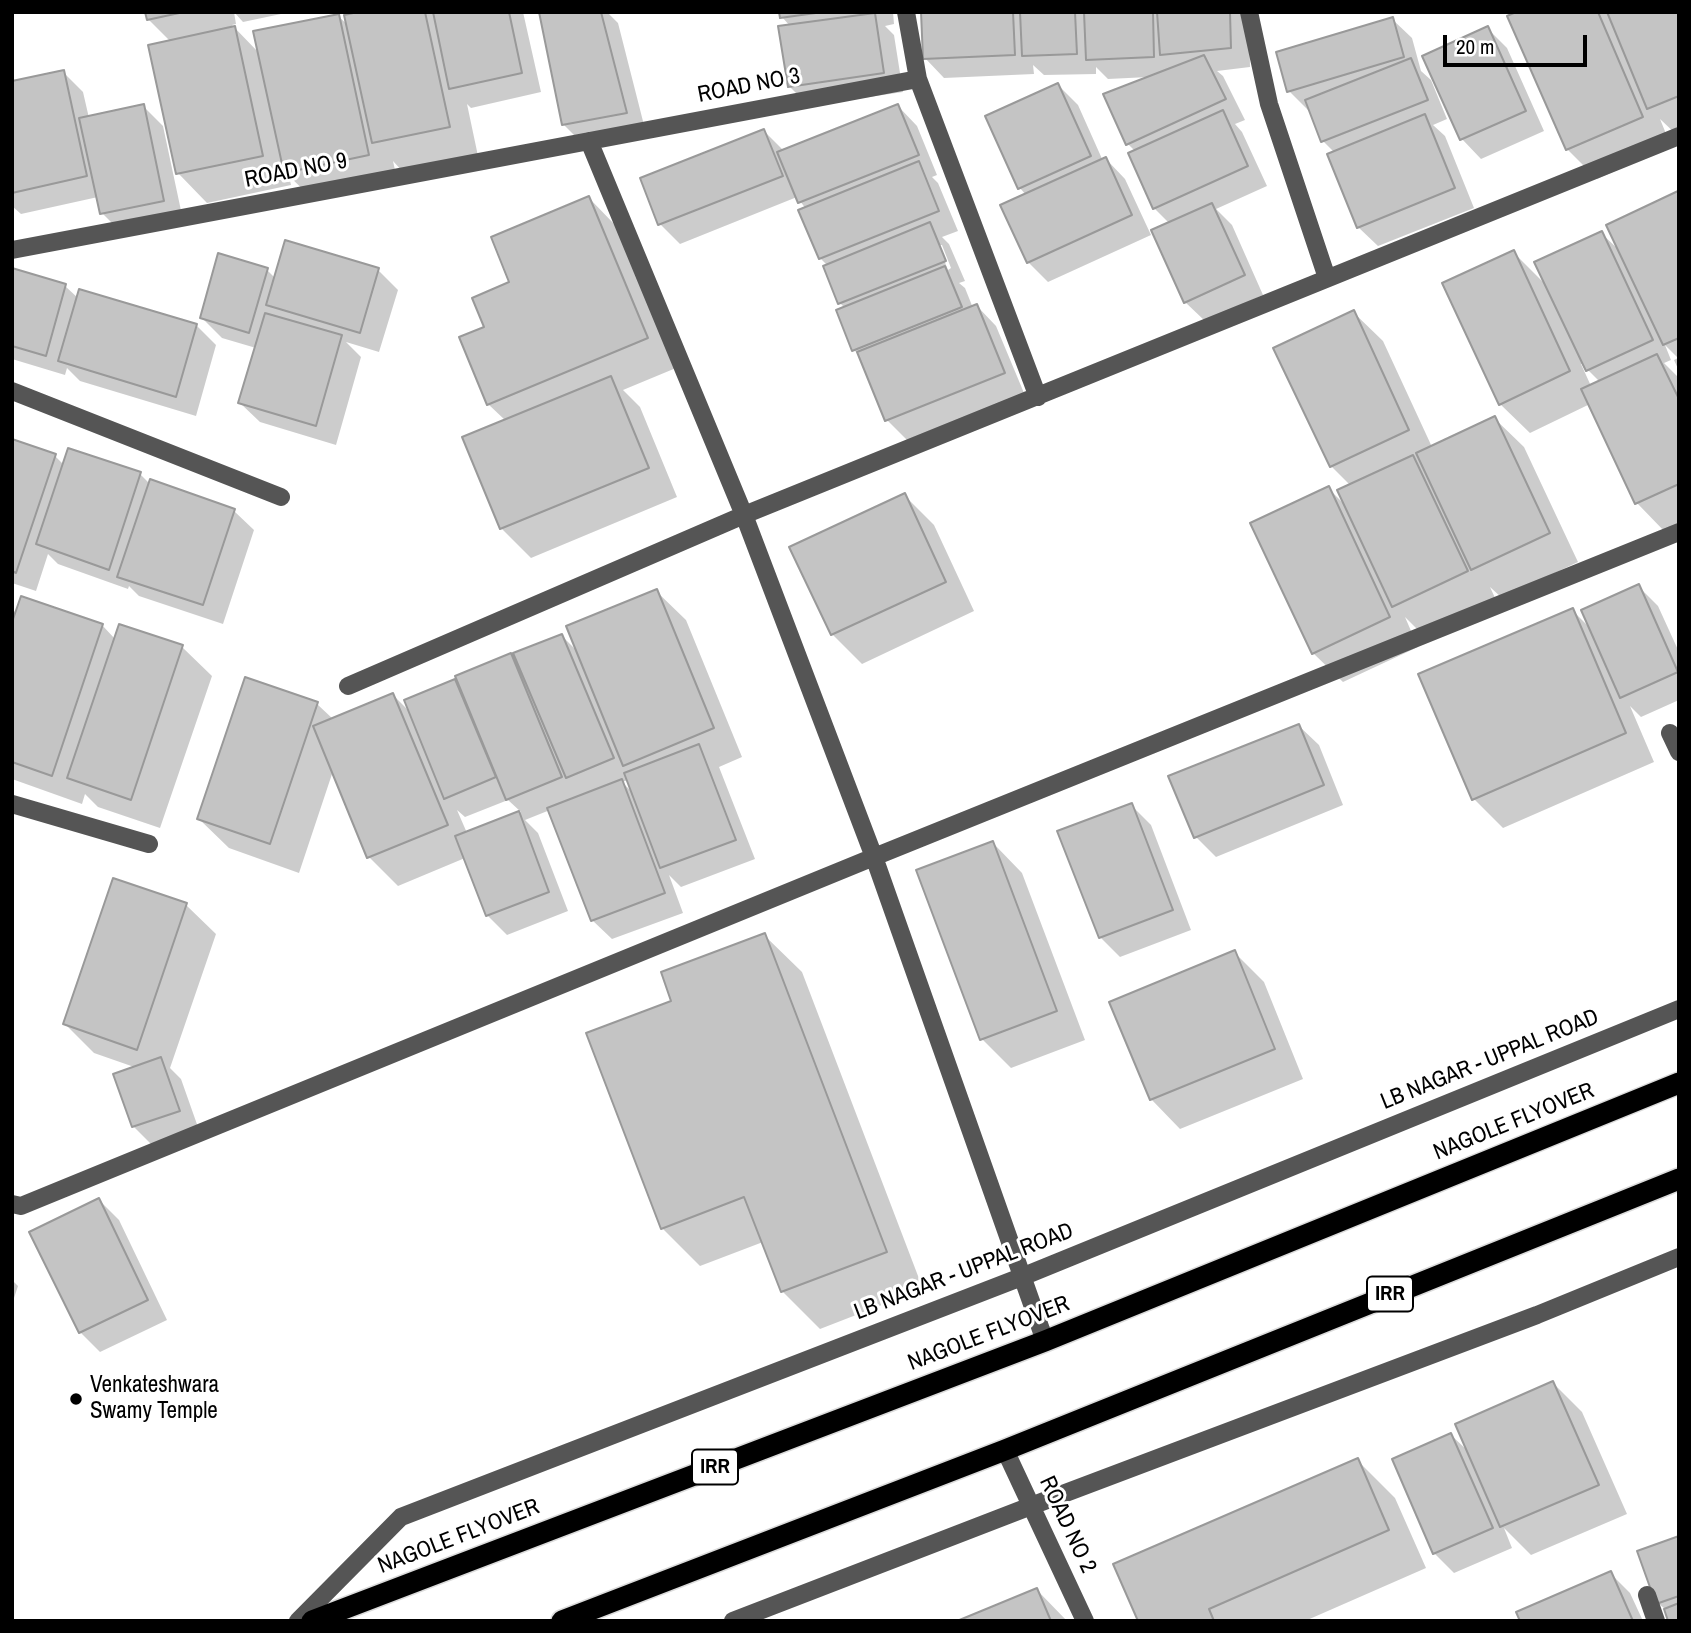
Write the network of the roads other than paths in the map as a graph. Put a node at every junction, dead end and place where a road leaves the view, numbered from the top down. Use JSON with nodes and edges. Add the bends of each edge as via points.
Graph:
{"nodes":[{"id":1,"x":906,"y":12,"type":"edge"},
{"id":2,"x":1249,"y":12,"type":"edge"},
{"id":3,"x":918,"y":79,"type":"junction"},
{"id":4,"x":1679,"y":136,"type":"edge"},
{"id":5,"x":589,"y":141,"type":"junction"},
{"id":6,"x":12,"y":250,"type":"edge"},
{"id":7,"x":1327,"y":278,"type":"junction"},
{"id":8,"x":12,"y":391,"type":"edge"},
{"id":9,"x":1038,"y":397,"type":"junction"},
{"id":10,"x":281,"y":497,"type":"dead end"},
{"id":11,"x":744,"y":516,"type":"junction"},
{"id":12,"x":1679,"y":532,"type":"edge"},
{"id":13,"x":348,"y":686,"type":"dead end"},
{"id":14,"x":1670,"y":733,"type":"dead end"},
{"id":15,"x":1679,"y":751,"type":"edge"},
{"id":16,"x":12,"y":804,"type":"edge"},
{"id":17,"x":149,"y":844,"type":"dead end"},
{"id":18,"x":874,"y":857,"type":"junction"},
{"id":19,"x":1679,"y":1009,"type":"edge"},
{"id":20,"x":1679,"y":1083,"type":"edge"},
{"id":21,"x":1679,"y":1179,"type":"edge"},
{"id":22,"x":12,"y":1203,"type":"edge"},
{"id":23,"x":1679,"y":1257,"type":"edge"},
{"id":24,"x":1024,"y":1276,"type":"junction"},
{"id":25,"x":1045,"y":1341,"type":"junction"},
{"id":26,"x":1005,"y":1450,"type":"junction"},
{"id":27,"x":1031,"y":1506,"type":"junction"},
{"id":28,"x":1647,"y":1595,"type":"dead end"},
{"id":29,"x":298,"y":1621,"type":"edge"},
{"id":30,"x":312,"y":1621,"type":"edge"},
{"id":31,"x":562,"y":1621,"type":"edge"},
{"id":32,"x":733,"y":1621,"type":"edge"},
{"id":33,"x":1085,"y":1621,"type":"edge"},
{"id":34,"x":1656,"y":1621,"type":"edge"}],
"edges":[{"from":1,"to":3,"type":"street"},
{"from":2,"to":7,"type":"street","via":[[1269,104]]},
{"from":3,"to":5,"type":"street","name":"ROAD NO 3"},
{"from":3,"to":9,"type":"street"},
{"from":4,"to":7,"type":"street"},
{"from":5,"to":6,"type":"street","name":"ROAD NO 9"},
{"from":5,"to":11,"type":"street"},
{"from":7,"to":9,"type":"street"},
{"from":8,"to":10,"type":"street"},
{"from":9,"to":11,"type":"street"},
{"from":11,"to":13,"type":"street"},
{"from":11,"to":18,"type":"street"},
{"from":12,"to":18,"type":"street"},
{"from":14,"to":15,"type":"street"},
{"from":16,"to":17,"type":"street"},
{"from":18,"to":22,"type":"street","via":[[21,1206]]},
{"from":18,"to":24,"type":"street"},
{"from":19,"to":24,"type":"street","name":"LB NAGAR - UPPAL ROAD"},
{"from":20,"to":25,"type":"highway","name":"NAGOLE FLYOVER","number":"IRR"},
{"from":21,"to":26,"type":"highway","number":"IRR"},
{"from":23,"to":27,"type":"street"},
{"from":24,"to":25,"type":"street"},
{"from":24,"to":29,"type":"street","name":"LB NAGAR - UPPAL ROAD","via":[[401,1517]]},
{"from":25,"to":30,"type":"highway","name":"NAGOLE FLYOVER","number":"IRR"},
{"from":26,"to":27,"type":"street","name":"ROAD NO 2"},
{"from":26,"to":31,"type":"highway","number":"IRR"},
{"from":27,"to":32,"type":"street"},
{"from":27,"to":33,"type":"street","name":"ROAD NO 2"},
{"from":28,"to":34,"type":"street"}]}
